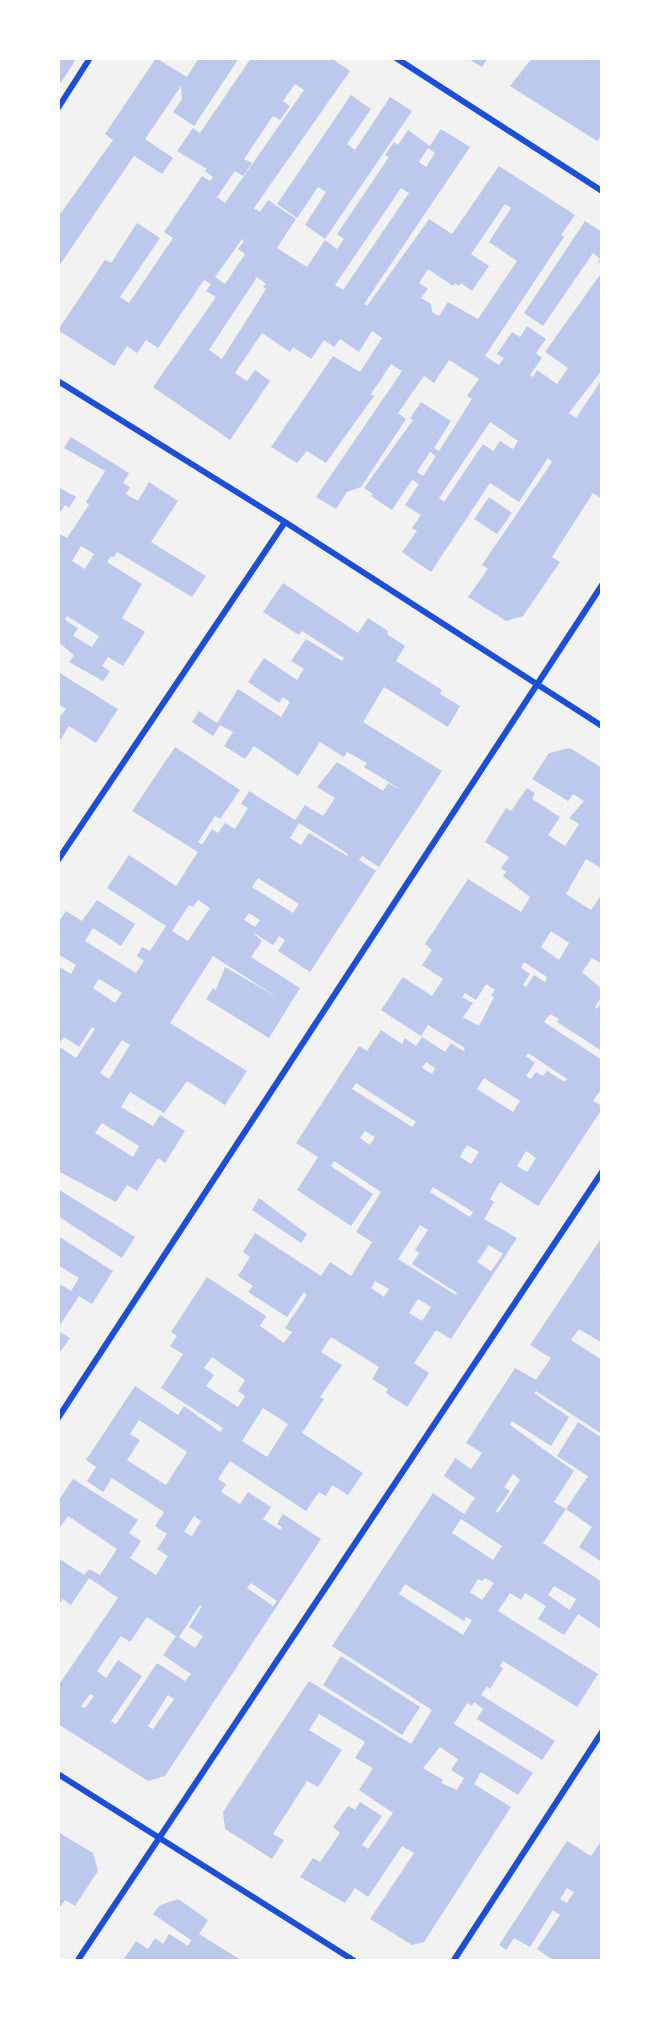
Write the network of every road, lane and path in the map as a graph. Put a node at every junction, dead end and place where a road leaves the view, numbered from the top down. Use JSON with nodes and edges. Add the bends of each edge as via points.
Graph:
{"nodes":[{"id":1,"x":90,"y":58,"type":"edge"},
{"id":2,"x":396,"y":58,"type":"edge"},
{"id":3,"x":58,"y":108,"type":"edge"},
{"id":4,"x":602,"y":191,"type":"edge"},
{"id":5,"x":58,"y":381,"type":"edge"},
{"id":6,"x":285,"y":522,"type":"junction"},
{"id":7,"x":602,"y":585,"type":"edge"},
{"id":8,"x":537,"y":684,"type":"junction"},
{"id":9,"x":602,"y":726,"type":"edge"},
{"id":10,"x":58,"y":860,"type":"edge"},
{"id":11,"x":602,"y":1172,"type":"edge"},
{"id":12,"x":58,"y":1418,"type":"edge"},
{"id":13,"x":602,"y":1732,"type":"edge"},
{"id":14,"x":58,"y":1774,"type":"edge"},
{"id":15,"x":160,"y":1838,"type":"junction"},
{"id":16,"x":78,"y":1960,"type":"edge"},
{"id":17,"x":354,"y":1960,"type":"edge"},
{"id":18,"x":454,"y":1960,"type":"edge"}],
"edges":[{"from":1,"to":3,"type":"street"},
{"from":2,"to":4,"type":"street"},
{"from":5,"to":6,"type":"street"},
{"from":6,"to":8,"type":"street"},
{"from":6,"to":10,"type":"street"},
{"from":7,"to":8,"type":"street"},
{"from":8,"to":9,"type":"street"},
{"from":8,"to":12,"type":"street"},
{"from":11,"to":15,"type":"street"},
{"from":13,"to":18,"type":"street"},
{"from":14,"to":15,"type":"street"},
{"from":15,"to":16,"type":"street"},
{"from":15,"to":17,"type":"street"}]}
